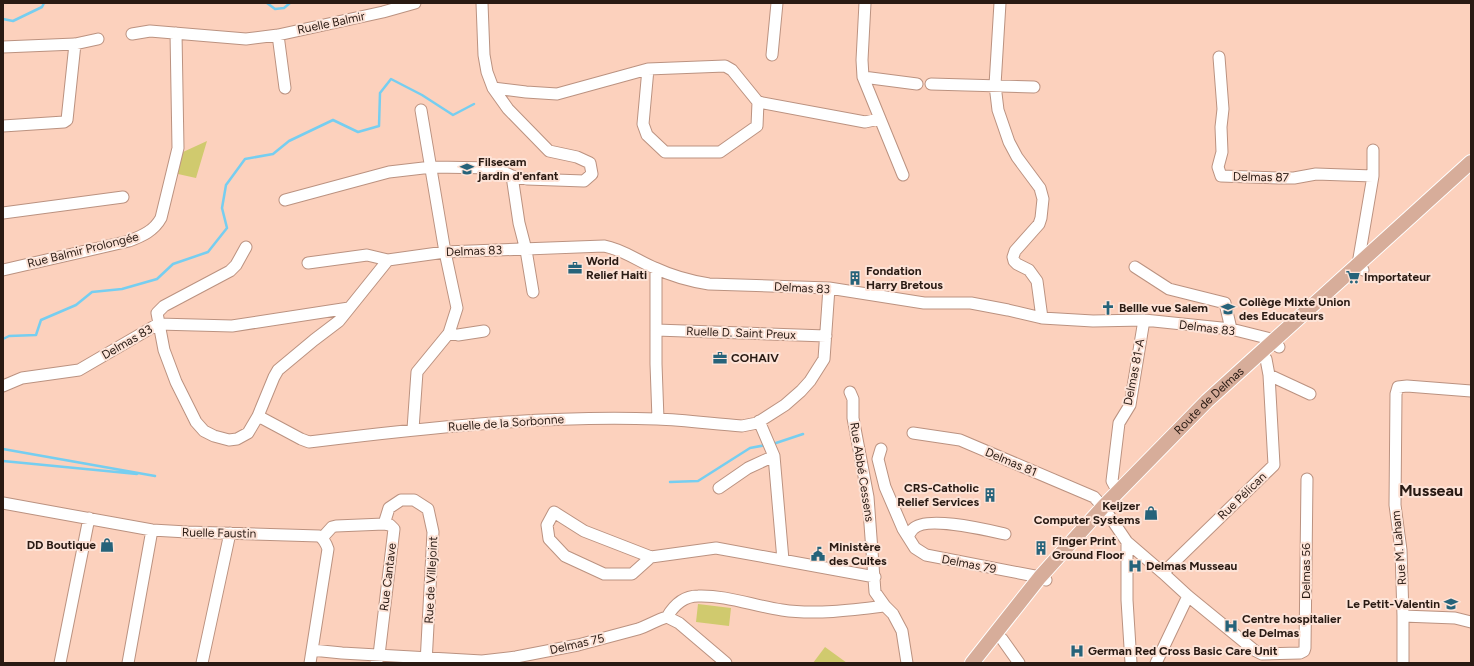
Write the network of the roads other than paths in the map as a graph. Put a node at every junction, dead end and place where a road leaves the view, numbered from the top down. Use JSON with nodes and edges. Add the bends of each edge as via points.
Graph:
{"nodes":[{"id":1,"x":415,"y":3,"type":"edge"},
{"id":2,"x":482,"y":3,"type":"edge"},
{"id":3,"x":777,"y":3,"type":"edge"},
{"id":4,"x":865,"y":3,"type":"edge"},
{"id":5,"x":1000,"y":3,"type":"edge"},
{"id":6,"x":176,"y":33,"type":"junction"},
{"id":7,"x":132,"y":34,"type":"dead end"},
{"id":8,"x":278,"y":35,"type":"junction"},
{"id":9,"x":98,"y":39,"type":"dead end"},
{"id":10,"x":75,"y":44,"type":"junction"},
{"id":11,"x":3,"y":47,"type":"edge"},
{"id":12,"x":772,"y":55,"type":"dead end"},
{"id":13,"x":1219,"y":57,"type":"dead end"},
{"id":14,"x":648,"y":69,"type":"junction"},
{"id":15,"x":863,"y":77,"type":"junction"},
{"id":16,"x":917,"y":84,"type":"dead end"},
{"id":17,"x":930,"y":84,"type":"dead end"},
{"id":18,"x":995,"y":85,"type":"junction"},
{"id":19,"x":1034,"y":87,"type":"dead end"},
{"id":20,"x":285,"y":88,"type":"dead end"},
{"id":21,"x":493,"y":88,"type":"junction"},
{"id":22,"x":758,"y":102,"type":"junction"},
{"id":23,"x":421,"y":110,"type":"dead end"},
{"id":24,"x":879,"y":119,"type":"junction"},
{"id":25,"x":3,"y":126,"type":"edge"},
{"id":26,"x":1373,"y":150,"type":"dead end"},
{"id":27,"x":1471,"y":162,"type":"edge"},
{"id":28,"x":432,"y":167,"type":"junction"},
{"id":29,"x":1471,"y":171,"type":"edge"},
{"id":30,"x":903,"y":175,"type":"dead end"},
{"id":31,"x":512,"y":176,"type":"junction"},
{"id":32,"x":1372,"y":176,"type":"junction"},
{"id":33,"x":124,"y":197,"type":"dead end"},
{"id":34,"x":285,"y":200,"type":"dead end"},
{"id":35,"x":3,"y":213,"type":"edge"},
{"id":36,"x":246,"y":247,"type":"dead end"},
{"id":37,"x":526,"y":250,"type":"junction"},
{"id":38,"x":445,"y":252,"type":"junction"},
{"id":39,"x":388,"y":260,"type":"junction"},
{"id":40,"x":308,"y":264,"type":"dead end"},
{"id":41,"x":1136,"y":267,"type":"dead end"},
{"id":42,"x":1361,"y":267,"type":"junction"},
{"id":43,"x":656,"y":269,"type":"junction"},
{"id":44,"x":3,"y":270,"type":"edge"},
{"id":45,"x":829,"y":288,"type":"junction"},
{"id":46,"x":533,"y":292,"type":"dead end"},
{"id":47,"x":350,"y":308,"type":"junction"},
{"id":48,"x":1042,"y":318,"type":"junction"},
{"id":49,"x":1144,"y":320,"type":"junction"},
{"id":50,"x":158,"y":324,"type":"junction"},
{"id":51,"x":1231,"y":329,"type":"junction"},
{"id":52,"x":656,"y":330,"type":"junction"},
{"id":53,"x":484,"y":331,"type":"dead end"},
{"id":54,"x":449,"y":334,"type":"junction"},
{"id":55,"x":826,"y":336,"type":"junction"},
{"id":56,"x":1276,"y":345,"type":"junction"},
{"id":57,"x":1266,"y":359,"type":"junction"},
{"id":58,"x":1269,"y":375,"type":"junction"},
{"id":59,"x":3,"y":386,"type":"edge"},
{"id":60,"x":1471,"y":391,"type":"edge"},
{"id":61,"x":850,"y":392,"type":"dead end"},
{"id":62,"x":1310,"y":394,"type":"dead end"},
{"id":63,"x":258,"y":416,"type":"junction"},
{"id":64,"x":658,"y":419,"type":"junction"},
{"id":65,"x":759,"y":421,"type":"junction"},
{"id":66,"x":414,"y":429,"type":"junction"},
{"id":67,"x":913,"y":433,"type":"dead end"},
{"id":68,"x":881,"y":449,"type":"dead end"},
{"id":69,"x":774,"y":456,"type":"junction"},
{"id":70,"x":1307,"y":479,"type":"dead end"},
{"id":71,"x":719,"y":488,"type":"dead end"},
{"id":72,"x":1118,"y":492,"type":"junction"},
{"id":73,"x":3,"y":503,"type":"edge"},
{"id":74,"x":1105,"y":510,"type":"junction"},
{"id":75,"x":89,"y":518,"type":"junction"},
{"id":76,"x":384,"y":524,"type":"junction"},
{"id":77,"x":152,"y":530,"type":"junction"},
{"id":78,"x":230,"y":533,"type":"junction"},
{"id":79,"x":905,"y":533,"type":"junction"},
{"id":80,"x":1005,"y":534,"type":"dead end"},
{"id":81,"x":322,"y":538,"type":"junction"},
{"id":82,"x":1127,"y":542,"type":"junction"},
{"id":83,"x":651,"y":556,"type":"junction"},
{"id":84,"x":783,"y":560,"type":"junction"},
{"id":85,"x":1163,"y":572,"type":"junction"},
{"id":86,"x":875,"y":577,"type":"junction"},
{"id":87,"x":1044,"y":578,"type":"junction"},
{"id":88,"x":1188,"y":596,"type":"junction"},
{"id":89,"x":885,"y":606,"type":"junction"},
{"id":90,"x":1403,"y":616,"type":"junction"},
{"id":91,"x":666,"y":617,"type":"junction"},
{"id":92,"x":1471,"y":622,"type":"edge"},
{"id":93,"x":1002,"y":639,"type":"junction"},
{"id":94,"x":312,"y":650,"type":"junction"},
{"id":95,"x":377,"y":659,"type":"edge"},
{"id":96,"x":1261,"y":659,"type":"edge"},
{"id":97,"x":426,"y":660,"type":"edge"},
{"id":98,"x":516,"y":660,"type":"edge"},
{"id":99,"x":60,"y":663,"type":"edge"},
{"id":100,"x":128,"y":663,"type":"edge"},
{"id":101,"x":202,"y":663,"type":"edge"},
{"id":102,"x":310,"y":663,"type":"edge"},
{"id":103,"x":726,"y":663,"type":"edge"},
{"id":104,"x":907,"y":663,"type":"edge"},
{"id":105,"x":972,"y":663,"type":"edge"},
{"id":106,"x":982,"y":663,"type":"edge"},
{"id":107,"x":1019,"y":663,"type":"edge"},
{"id":108,"x":1131,"y":663,"type":"edge"},
{"id":109,"x":1156,"y":663,"type":"edge"},
{"id":110,"x":1403,"y":663,"type":"edge"}],
"edges":[{"from":1,"to":8,"type":"street","name":"Ruelle Balmir"},
{"from":2,"to":21,"type":"street","via":[[484,55]]},
{"from":3,"to":12,"type":"street"},
{"from":4,"to":15,"type":"street"},
{"from":5,"to":18,"type":"street"},
{"from":6,"to":7,"type":"street","name":"Ruelle Balmir","via":[[150,31]]},
{"from":6,"to":8,"type":"street","name":"Ruelle Balmir","via":[[246,39]]},
{"from":6,"to":44,"type":"street","name":"Rue Balmir Prolongée","via":[[178,148],[158,223],[154,228],[129,241]]},
{"from":8,"to":20,"type":"street"},
{"from":9,"to":10,"type":"street"},
{"from":10,"to":11,"type":"street"},
{"from":10,"to":25,"type":"street","via":[[67,120]]},
{"from":13,"to":32,"type":"street","name":"Delmas 87","via":[[1223,110],[1222,152],[1218,167],[1221,176]]},
{"from":14,"to":21,"type":"street","via":[[557,94]]},
{"from":14,"to":22,"type":"street","via":[[724,66],[732,70]]},
{"from":14,"to":22,"type":"street","via":[[643,124],[647,135],[664,152],[720,152],[757,126]]},
{"from":15,"to":16,"type":"street"},
{"from":15,"to":24,"type":"street"},
{"from":17,"to":18,"type":"street"},
{"from":18,"to":19,"type":"street"},
{"from":18,"to":48,"type":"street","via":[[998,110],[1009,142],[1040,188],[1043,199],[1039,224],[1015,251],[1013,257],[1017,264],[1029,270],[1037,281]]},
{"from":21,"to":31,"type":"street","via":[[508,109],[549,151],[577,156],[590,164],[592,174],[584,181]]},
{"from":22,"to":24,"type":"street","via":[[865,122]]},
{"from":23,"to":28,"type":"street"},
{"from":24,"to":30,"type":"street"},
{"from":26,"to":32,"type":"street"},
{"from":27,"to":42,"type":"main road","name":"Route de Delmas"},
{"from":28,"to":31,"type":"street","via":[[495,168]]},
{"from":28,"to":34,"type":"street","via":[[388,172]]},
{"from":28,"to":38,"type":"street"},
{"from":29,"to":42,"type":"main road","name":"Route de Delmas"},
{"from":31,"to":37,"type":"street"},
{"from":32,"to":42,"type":"street"},
{"from":33,"to":35,"type":"street"},
{"from":36,"to":50,"type":"street","via":[[236,265],[230,270],[159,309]]},
{"from":37,"to":38,"type":"street","name":"Delmas 83"},
{"from":37,"to":43,"type":"street","name":"Delmas 83","via":[[612,247]]},
{"from":37,"to":46,"type":"street"},
{"from":38,"to":39,"type":"street","name":"Delmas 83"},
{"from":38,"to":54,"type":"street","via":[[456,308]]},
{"from":39,"to":40,"type":"street","via":[[367,255]]},
{"from":39,"to":47,"type":"street"},
{"from":41,"to":51,"type":"street","via":[[1169,289],[1225,303]]},
{"from":42,"to":56,"type":"main road","name":"Route de Delmas"},
{"from":43,"to":45,"type":"street","name":"Delmas 83","via":[[709,284]]},
{"from":43,"to":52,"type":"street"},
{"from":45,"to":48,"type":"street","name":"Delmas 83","via":[[917,303],[970,303]]},
{"from":45,"to":55,"type":"street"},
{"from":47,"to":50,"type":"street","name":"Delmas 83","via":[[238,326]]},
{"from":47,"to":63,"type":"street","via":[[339,322],[278,370]]},
{"from":48,"to":49,"type":"street","name":"Delmas 83"},
{"from":49,"to":51,"type":"street","name":"Delmas 83"},
{"from":49,"to":72,"type":"street","name":"Delmas 81-A","via":[[1130,405],[1120,423],[1112,481]]},
{"from":50,"to":59,"type":"street","name":"Delmas 83","via":[[79,370],[22,378]]},
{"from":50,"to":63,"type":"street","via":[[176,382],[196,422],[204,431],[221,439],[237,439],[248,433]]},
{"from":51,"to":56,"type":"street","name":"Delmas 83","via":[[1267,338]]},
{"from":52,"to":55,"type":"street","name":"Ruelle D. Saint Preux"},
{"from":52,"to":64,"type":"street"},
{"from":53,"to":54,"type":"street"},
{"from":54,"to":66,"type":"street","via":[[416,372]]},
{"from":55,"to":65,"type":"street","name":"Ruelle de la Sorbonne","via":[[824,359],[810,381],[785,405]]},
{"from":56,"to":57,"type":"main road","name":"Route de Delmas"},
{"from":56,"to":72,"type":"main road","name":"Route de Delmas","via":[[1207,401]]},
{"from":57,"to":58,"type":"street","name":"Rue Pélican"},
{"from":57,"to":74,"type":"main road","name":"Route de Delmas"},
{"from":58,"to":62,"type":"street"},
{"from":58,"to":85,"type":"street","name":"Rue Pélican","via":[[1274,465]]},
{"from":60,"to":90,"type":"street","name":"Rue M. Laham","via":[[1398,387],[1395,505],[1401,550]]},
{"from":61,"to":86,"type":"street","name":"Rue Abbé Cessens","via":[[854,399],[853,418],[868,497]]},
{"from":63,"to":66,"type":"street","name":"Ruelle de la Sorbonne","via":[[309,442]]},
{"from":64,"to":65,"type":"street","name":"Ruelle de la Sorbonne","via":[[742,426]]},
{"from":64,"to":66,"type":"street","name":"Ruelle de la Sorbonne","via":[[550,420]]},
{"from":65,"to":69,"type":"street"},
{"from":67,"to":74,"type":"street","name":"Delmas 81","via":[[960,440],[1094,497]]},
{"from":68,"to":79,"type":"street","via":[[878,459],[885,487]]},
{"from":69,"to":71,"type":"street","via":[[748,468]]},
{"from":69,"to":84,"type":"street"},
{"from":70,"to":96,"type":"street","name":"Delmas 56","via":[[1306,648],[1300,653]]},
{"from":72,"to":74,"type":"main road","name":"Route de Delmas"},
{"from":73,"to":75,"type":"street","name":"Ruelle Faustin"},
{"from":74,"to":82,"type":"street","name":"Delmas 56"},
{"from":74,"to":87,"type":"main road","name":"Route de Delmas"},
{"from":75,"to":77,"type":"street","name":"Ruelle Faustin"},
{"from":75,"to":99,"type":"street"},
{"from":76,"to":81,"type":"street","via":[[336,526]]},
{"from":76,"to":95,"type":"street","name":"Rue Cantave","via":[[394,529]]},
{"from":76,"to":97,"type":"street","name":"Rue de Villejoint","via":[[389,508],[401,500],[414,500],[428,509],[433,532]]},
{"from":77,"to":78,"type":"street","name":"Ruelle Faustin"},
{"from":77,"to":100,"type":"street"},
{"from":78,"to":81,"type":"street","name":"Ruelle Faustin"},
{"from":78,"to":101,"type":"street"},
{"from":79,"to":80,"type":"street","via":[[923,524],[938,522]]},
{"from":79,"to":87,"type":"street","name":"Delmas 79","via":[[915,548],[926,555]]},
{"from":81,"to":94,"type":"street","via":[[328,549]]},
{"from":82,"to":85,"type":"street","name":"Delmas 56"},
{"from":82,"to":108,"type":"street"},
{"from":83,"to":83,"type":"street","via":[[584,531],[554,512],[547,525],[549,539],[565,556],[604,574],[632,574]]},
{"from":83,"to":84,"type":"street","via":[[716,548]]},
{"from":84,"to":86,"type":"street"},
{"from":85,"to":88,"type":"street","name":"Delmas 56"},
{"from":86,"to":89,"type":"street","name":"Rue Abbé Cessens","via":[[875,592]]},
{"from":87,"to":93,"type":"main road","name":"Route de Delmas"},
{"from":87,"to":105,"type":"main road","name":"Route de Delmas"},
{"from":88,"to":96,"type":"street","name":"Delmas 56","via":[[1254,650]]},
{"from":88,"to":109,"type":"street"},
{"from":89,"to":91,"type":"street","via":[[797,612],[697,596],[682,600]]},
{"from":89,"to":104,"type":"street","name":"Rue Abbé Cessens","via":[[893,614],[902,631]]},
{"from":90,"to":92,"type":"street","via":[[1455,618]]},
{"from":90,"to":110,"type":"street","name":"Rue M. Laham"},
{"from":91,"to":98,"type":"street","name":"Delmas 75","via":[[638,630]]},
{"from":91,"to":103,"type":"street","via":[[679,623]]},
{"from":93,"to":106,"type":"main road","name":"Route de Delmas"},
{"from":93,"to":107,"type":"street"},
{"from":94,"to":95,"type":"street","name":"Delmas 75"},
{"from":94,"to":102,"type":"street"},
{"from":95,"to":97,"type":"street","name":"Delmas 75"},
{"from":97,"to":98,"type":"street","name":"Delmas 75"}]}
